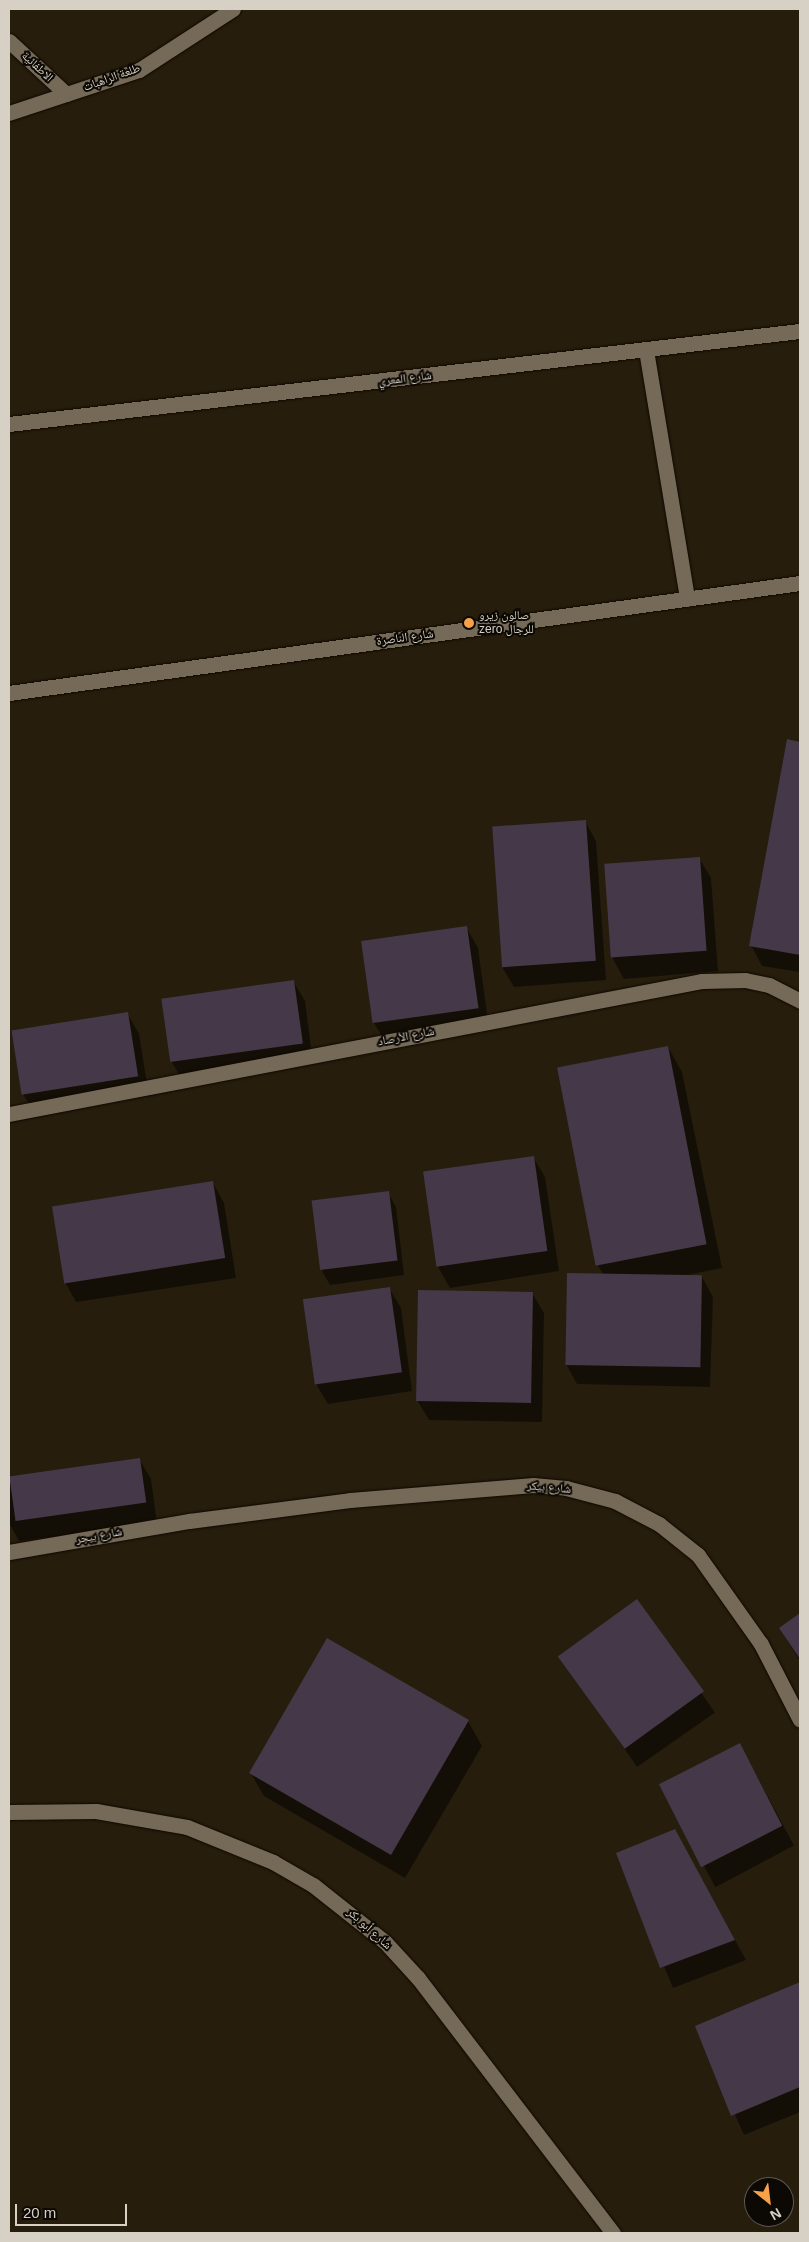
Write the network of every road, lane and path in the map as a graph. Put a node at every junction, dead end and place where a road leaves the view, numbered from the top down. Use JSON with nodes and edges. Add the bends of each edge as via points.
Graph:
{"nodes":[{"id":1,"x":232,"y":9,"type":"edge"},
{"id":2,"x":9,"y":41,"type":"edge"},
{"id":3,"x":66,"y":94,"type":"junction"},
{"id":4,"x":9,"y":113,"type":"edge"},
{"id":5,"x":800,"y":331,"type":"edge"},
{"id":6,"x":646,"y":350,"type":"junction"},
{"id":7,"x":9,"y":424,"type":"edge"},
{"id":8,"x":800,"y":583,"type":"edge"},
{"id":9,"x":687,"y":599,"type":"junction"},
{"id":10,"x":9,"y":693,"type":"edge"},
{"id":11,"x":800,"y":1001,"type":"edge"},
{"id":12,"x":9,"y":1114,"type":"edge"},
{"id":13,"x":189,"y":1521,"type":"joint"},
{"id":14,"x":9,"y":1552,"type":"edge"},
{"id":15,"x":800,"y":1720,"type":"edge"},
{"id":16,"x":9,"y":1812,"type":"edge"},
{"id":17,"x":613,"y":2233,"type":"edge"}],
"edges":[{"from":1,"to":3,"type":"street","name":"طلعة الراهبات","via":[[139,70]]},
{"from":2,"to":3,"type":"street","name":"الاطفائية"},
{"from":3,"to":4,"type":"street","name":"طلعة الراهبات"},
{"from":5,"to":6,"type":"street","name":"شارع المعري"},
{"from":6,"to":7,"type":"street","name":"شارع المعري"},
{"from":6,"to":9,"type":"street"},
{"from":8,"to":9,"type":"street","name":"شارع الناصرة"},
{"from":9,"to":10,"type":"street","name":"شارع الناصرة"},
{"from":11,"to":12,"type":"street","name":"شارع الأرصاد","via":[[769,985],[745,980],[702,981]]},
{"from":13,"to":14,"type":"street","name":"شارع بيجر"},
{"from":13,"to":15,"type":"street","name":"شارع بيكر","via":[[350,1500],[533,1485],[615,1501],[659,1524],[698,1555],[761,1644]]},
{"from":16,"to":17,"type":"street","name":"شارع أبو بكر","via":[[96,1811],[186,1827],[273,1862],[313,1885],[386,1942],[418,1978]]}]}
